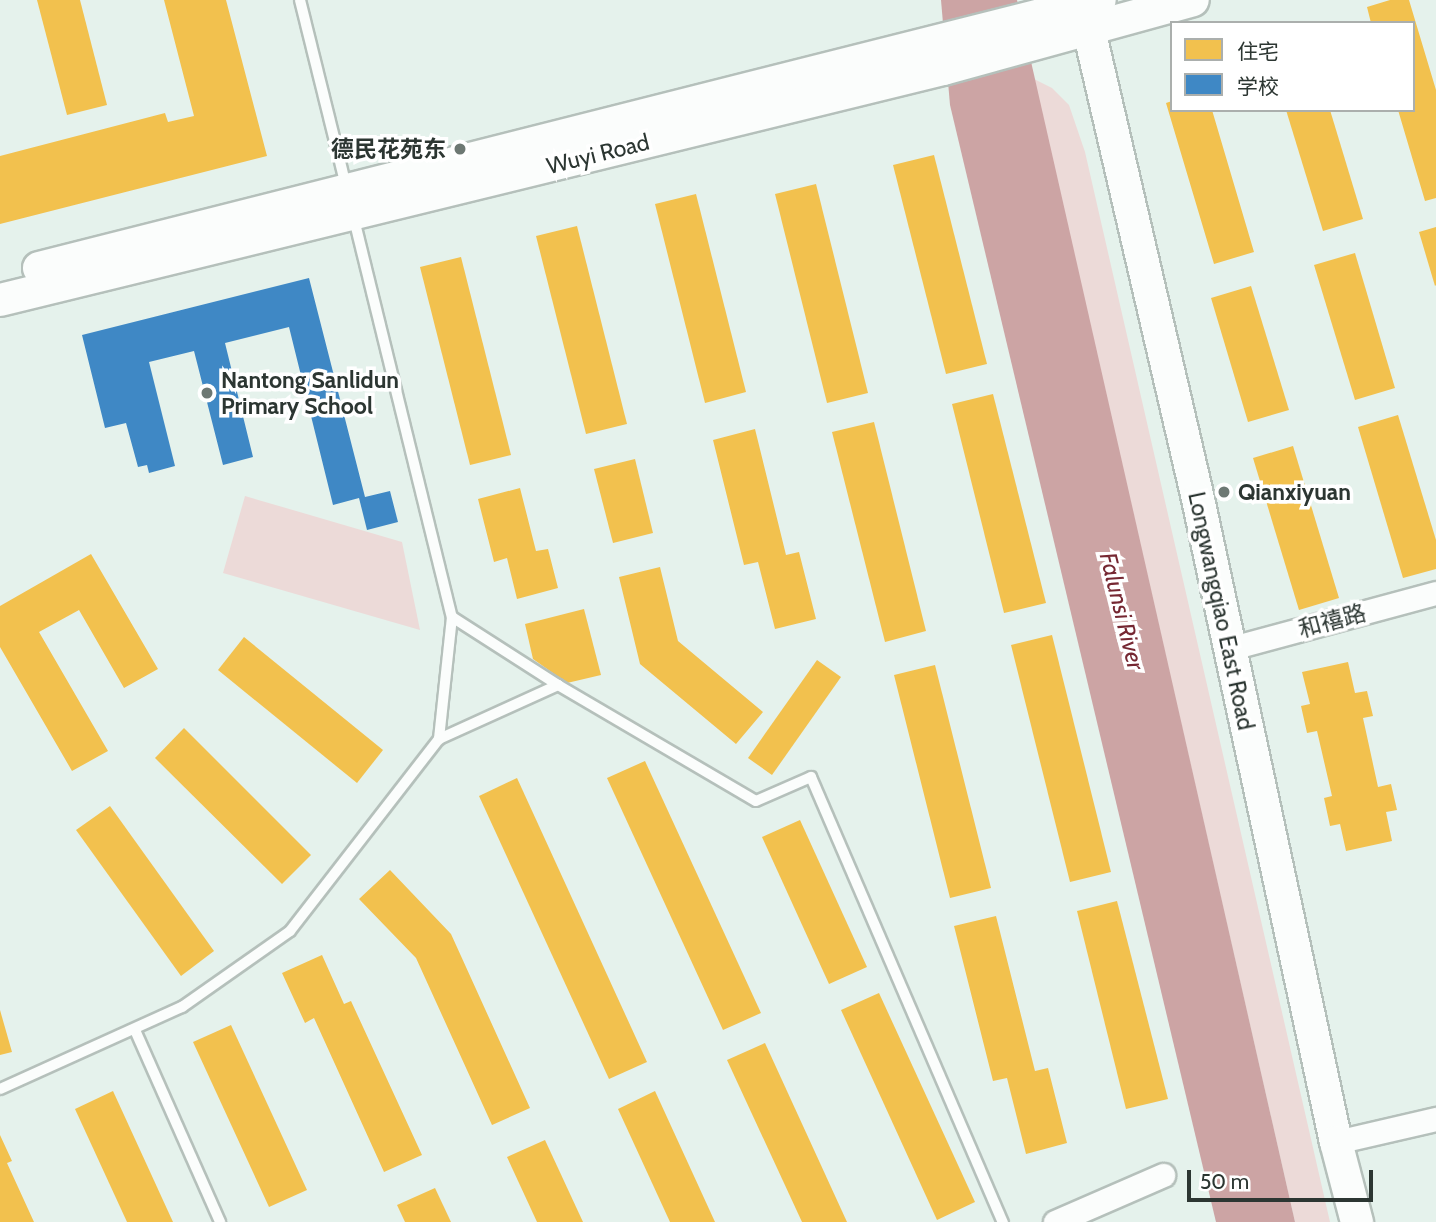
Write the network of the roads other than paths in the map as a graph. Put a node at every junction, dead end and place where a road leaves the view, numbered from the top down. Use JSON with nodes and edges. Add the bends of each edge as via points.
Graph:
{"nodes":[{"id":1,"x":300,"y":0,"type":"edge"},
{"id":2,"x":1193,"y":0,"type":"edge"},
{"id":3,"x":1088,"y":9,"type":"edge"},
{"id":4,"x":350,"y":202,"type":"junction"},
{"id":5,"x":0,"y":278,"type":"edge"},
{"id":6,"x":0,"y":300,"type":"edge"},
{"id":7,"x":1436,"y":593,"type":"edge"},
{"id":8,"x":452,"y":617,"type":"junction"},
{"id":9,"x":1228,"y":649,"type":"junction"},
{"id":10,"x":558,"y":685,"type":"junction"},
{"id":11,"x":439,"y":739,"type":"junction"},
{"id":12,"x":135,"y":1030,"type":"junction"},
{"id":13,"x":0,"y":1089,"type":"edge"},
{"id":14,"x":1436,"y":1119,"type":"edge"},
{"id":15,"x":1336,"y":1142,"type":"junction"},
{"id":16,"x":1163,"y":1175,"type":"dead end"},
{"id":17,"x":220,"y":1222,"type":"edge"},
{"id":18,"x":1003,"y":1222,"type":"edge"},
{"id":19,"x":1055,"y":1222,"type":"edge"},
{"id":20,"x":1357,"y":1222,"type":"edge"}],
"edges":[{"from":1,"to":4,"type":"lane"},
{"from":2,"to":3,"type":"main road","name":"Wuyi Road"},
{"from":3,"to":4,"type":"main road","name":"Wuyi Road","via":[[1029,32],[943,56]]},
{"from":3,"to":9,"type":"main road","name":"Longwangqiao East Road"},
{"from":4,"to":5,"type":"main road","name":"Wuyi Road"},
{"from":4,"to":6,"type":"main road","name":"Wuyi Road"},
{"from":4,"to":8,"type":"lane"},
{"from":7,"to":9,"type":"street","name":"和禧路"},
{"from":8,"to":10,"type":"lane"},
{"from":8,"to":11,"type":"lane"},
{"from":9,"to":15,"type":"main road","name":"Longwangqiao East Road"},
{"from":10,"to":11,"type":"lane"},
{"from":10,"to":18,"type":"lane","via":[[757,801],[811,777]]},
{"from":11,"to":12,"type":"lane","via":[[290,931],[182,1007]]},
{"from":12,"to":13,"type":"lane"},
{"from":12,"to":17,"type":"lane"},
{"from":14,"to":15,"type":"street"},
{"from":15,"to":20,"type":"main road","name":"Longwangqiao East Road"},
{"from":16,"to":19,"type":"street"}]}
